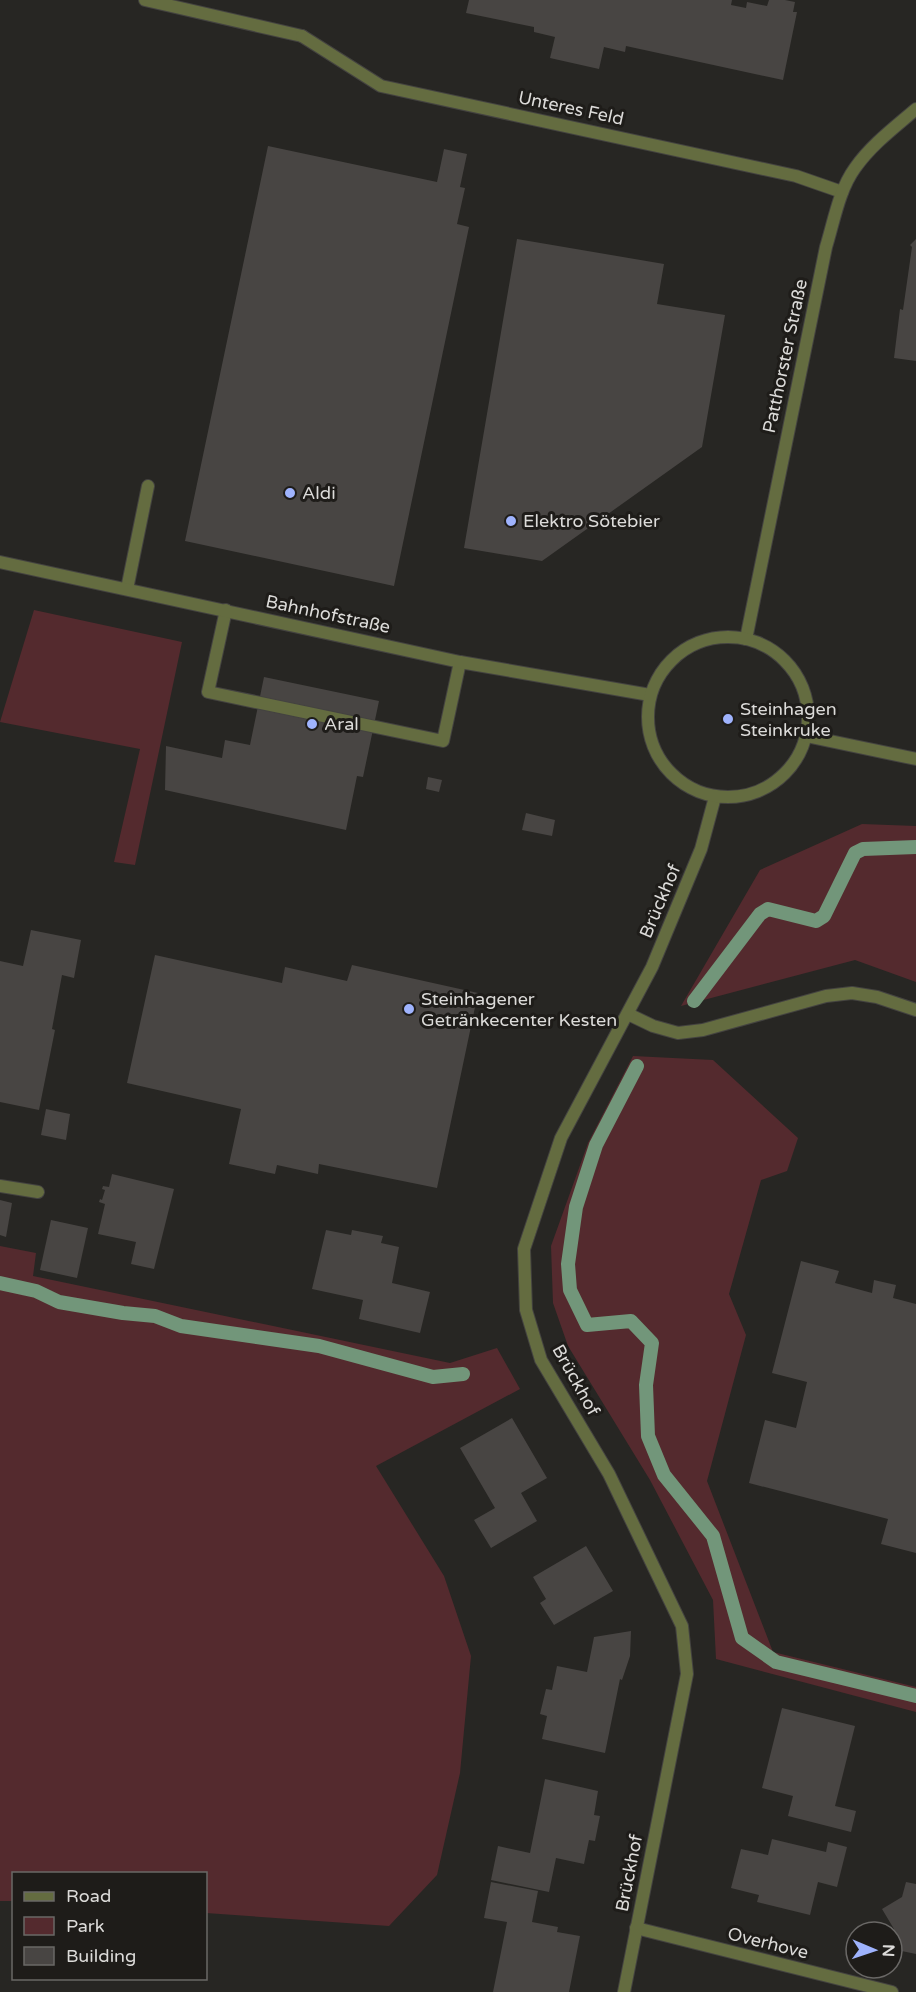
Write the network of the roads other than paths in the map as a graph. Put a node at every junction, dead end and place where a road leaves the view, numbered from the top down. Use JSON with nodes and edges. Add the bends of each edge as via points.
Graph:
{"nodes":[{"id":1,"x":145,"y":0,"type":"edge"},
{"id":2,"x":916,"y":109,"type":"edge"},
{"id":3,"x":843,"y":192,"type":"junction"},
{"id":4,"x":148,"y":486,"type":"dead end"},
{"id":5,"x":0,"y":562,"type":"edge"},
{"id":6,"x":127,"y":589,"type":"junction"},
{"id":7,"x":226,"y":610,"type":"junction"},
{"id":8,"x":746,"y":639,"type":"junction"},
{"id":9,"x":460,"y":662,"type":"junction"},
{"id":10,"x":650,"y":695,"type":"junction"},
{"id":11,"x":806,"y":736,"type":"junction"},
{"id":12,"x":916,"y":759,"type":"edge"},
{"id":13,"x":715,"y":797,"type":"junction"},
{"id":14,"x":916,"y":1010,"type":"edge"},
{"id":15,"x":628,"y":1014,"type":"junction"},
{"id":16,"x":0,"y":1186,"type":"edge"},
{"id":17,"x":38,"y":1192,"type":"dead end"},
{"id":18,"x":636,"y":1928,"type":"junction"},
{"id":19,"x":624,"y":1992,"type":"edge"},
{"id":20,"x":892,"y":1992,"type":"edge"}],
"edges":[{"from":1,"to":3,"type":"street","name":"Unteres Feld","via":[[302,36],[381,86],[796,176]]},
{"from":2,"to":3,"type":"street","name":"Patthorster Straße","via":[[870,150],[854,169]]},
{"from":3,"to":8,"type":"street","name":"Patthorster Straße","via":[[826,247]]},
{"from":4,"to":6,"type":"street"},
{"from":5,"to":6,"type":"street","name":"Bahnhofstraße"},
{"from":6,"to":7,"type":"street","name":"Bahnhofstraße"},
{"from":7,"to":9,"type":"street","name":"Bahnhofstraße"},
{"from":7,"to":9,"type":"street","via":[[207,692],[443,741]]},
{"from":8,"to":10,"type":"street","via":[[722,637],[687,648],[660,673]]},
{"from":8,"to":11,"type":"street","via":[[770,648],[788,665],[802,687],[808,711]]},
{"from":9,"to":10,"type":"street","name":"Bahnhofstraße"},
{"from":10,"to":13,"type":"street","via":[[647,722],[654,749],[668,771],[689,788]]},
{"from":11,"to":12,"type":"street"},
{"from":11,"to":13,"type":"street","via":[[797,759],[782,777],[762,791]]},
{"from":13,"to":15,"type":"street","name":"Brückhof","via":[[701,849]]},
{"from":14,"to":15,"type":"street","via":[[852,993],[678,1033]]},
{"from":15,"to":18,"type":"street","name":"Brückhof","via":[[561,1138],[524,1249],[526,1310],[541,1360],[609,1474],[682,1626],[687,1674]]},
{"from":16,"to":17,"type":"street"},
{"from":18,"to":19,"type":"street","name":"Brückhof"},
{"from":18,"to":20,"type":"street","name":"Overhove"}]}
